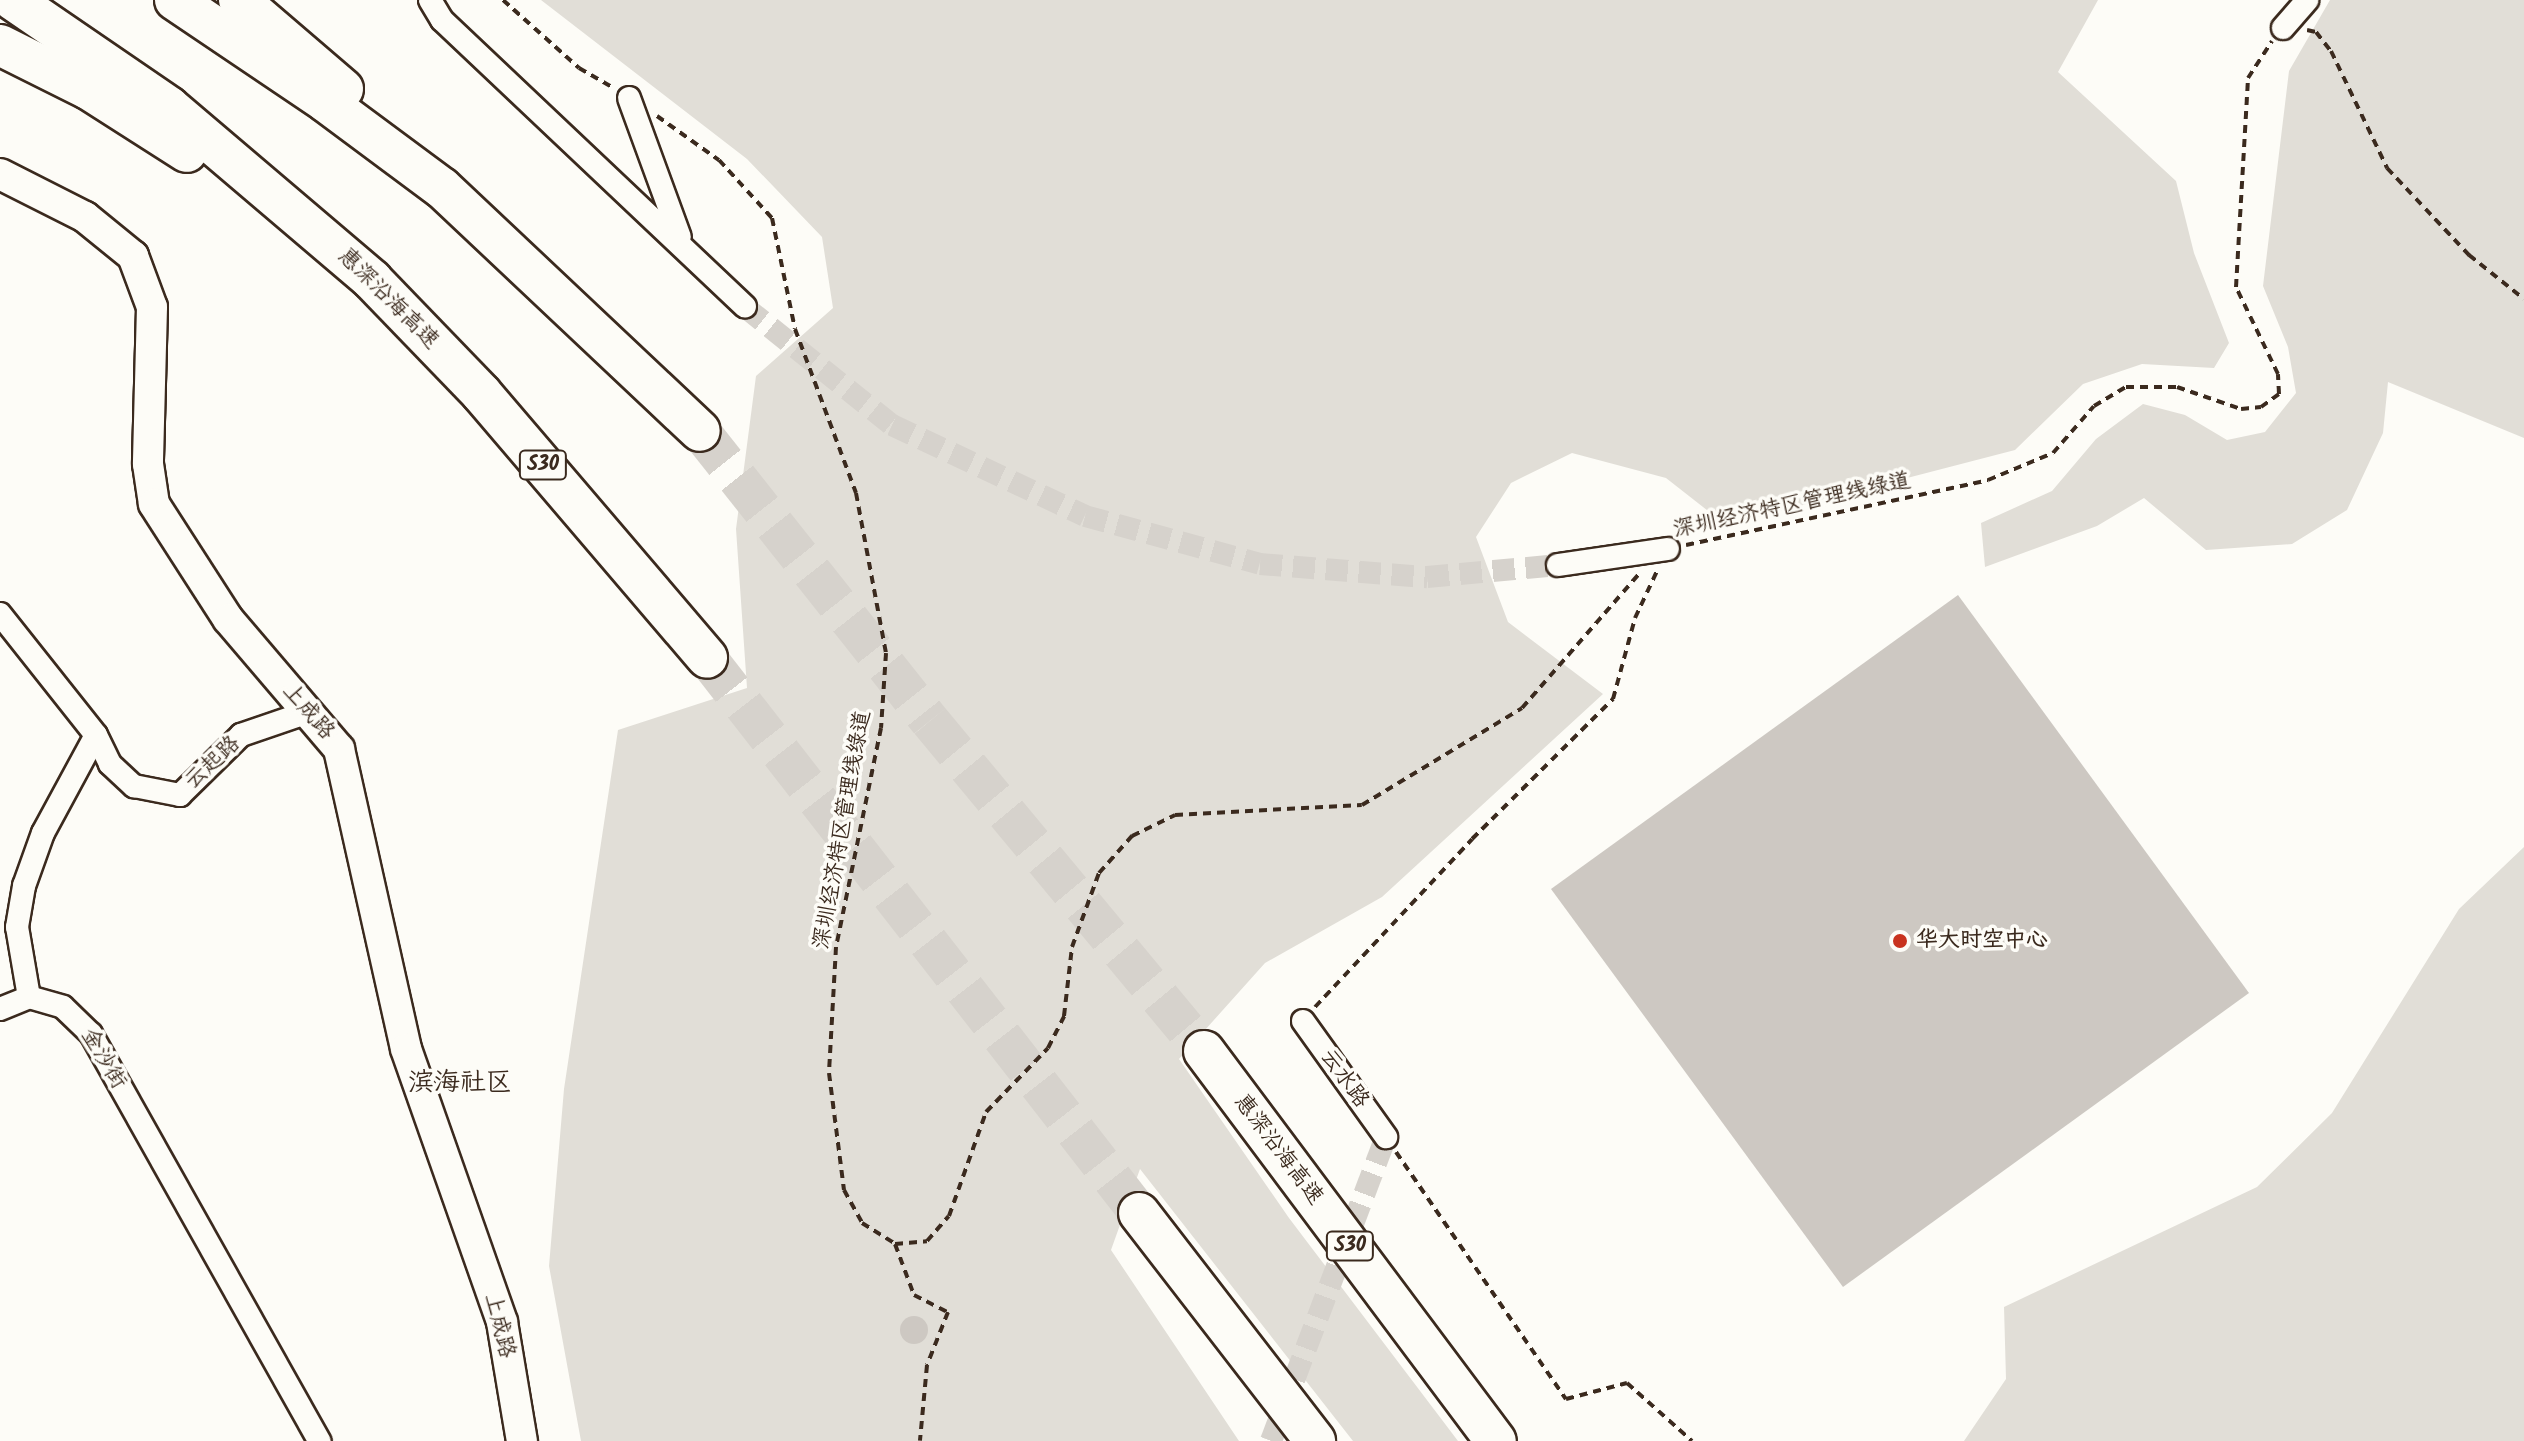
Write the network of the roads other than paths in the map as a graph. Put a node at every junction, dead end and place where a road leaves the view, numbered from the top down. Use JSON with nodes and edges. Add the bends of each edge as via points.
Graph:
{"nodes":[{"id":1,"x":13,"y":0,"type":"edge"},
{"id":2,"x":175,"y":0,"type":"edge"},
{"id":3,"x":239,"y":0,"type":"edge"},
{"id":4,"x":430,"y":0,"type":"edge"},
{"id":5,"x":2307,"y":0,"type":"edge"},
{"id":6,"x":2283,"y":28,"type":"road end"},
{"id":7,"x":0,"y":45,"type":"edge"},
{"id":8,"x":629,"y":98,"type":"road end"},
{"id":9,"x":0,"y":174,"type":"edge"},
{"id":10,"x":442,"y":188,"type":"junction"},
{"id":11,"x":686,"y":249,"type":"junction"},
{"id":12,"x":372,"y":280,"type":"junction"},
{"id":13,"x":745,"y":307,"type":"tunnel mouth"},
{"id":14,"x":700,"y":431,"type":"tunnel mouth"},
{"id":15,"x":1668,"y":549,"type":"road end"},
{"id":16,"x":1558,"y":565,"type":"tunnel mouth"},
{"id":17,"x":0,"y":614,"type":"edge"},
{"id":18,"x":707,"y":658,"type":"tunnel mouth"},
{"id":19,"x":308,"y":712,"type":"junction"},
{"id":20,"x":96,"y":735,"type":"junction"},
{"id":21,"x":29,"y":997,"type":"junction"},
{"id":22,"x":0,"y":1009,"type":"edge"},
{"id":23,"x":1303,"y":1021,"type":"road end"},
{"id":24,"x":1204,"y":1051,"type":"tunnel mouth"},
{"id":25,"x":1386,"y":1137,"type":"road end"},
{"id":26,"x":1139,"y":1213,"type":"tunnel mouth"},
{"id":27,"x":319,"y":1441,"type":"edge"},
{"id":28,"x":522,"y":1441,"type":"edge"},
{"id":29,"x":1315,"y":1441,"type":"edge"},
{"id":30,"x":1496,"y":1441,"type":"edge"}],
"edges":[{"from":1,"to":12,"type":"highway","name":"惠深沿海高速","number":"S30","via":[[169,107]]},
{"from":2,"to":10,"type":"highway"},
{"from":3,"to":10,"type":"highway","via":[[327,73]]},
{"from":4,"to":11,"type":"street","via":[[442,20]]},
{"from":5,"to":6,"type":"street"},
{"from":7,"to":12,"type":"highway","via":[[157,131]]},
{"from":8,"to":11,"type":"street","via":[[652,172]]},
{"from":9,"to":19,"type":"street","name":"上成路","via":[[113,236],[145,278],[152,307],[148,464],[154,504],[228,619]]},
{"from":10,"to":14,"type":"highway"},
{"from":11,"to":13,"type":"street"},
{"from":12,"to":18,"type":"highway","name":"惠深沿海高速","number":"S30","via":[[491,404]]},
{"from":15,"to":16,"type":"street"},
{"from":17,"to":20,"type":"street"},
{"from":19,"to":20,"type":"street","name":"云起路","via":[[241,735],[180,795],[134,786],[110,764]]},
{"from":19,"to":28,"type":"street","name":"上成路","via":[[339,749],[406,1049],[502,1322]]},
{"from":20,"to":21,"type":"street","via":[[43,833],[24,886],[17,927]]},
{"from":21,"to":22,"type":"street"},
{"from":21,"to":27,"type":"street","name":"金沙街","via":[[63,1007],[91,1034]]},
{"from":23,"to":25,"type":"street","name":"云水路"},
{"from":24,"to":30,"type":"highway","name":"惠深沿海高速","number":"S30"},
{"from":26,"to":29,"type":"highway"}]}
